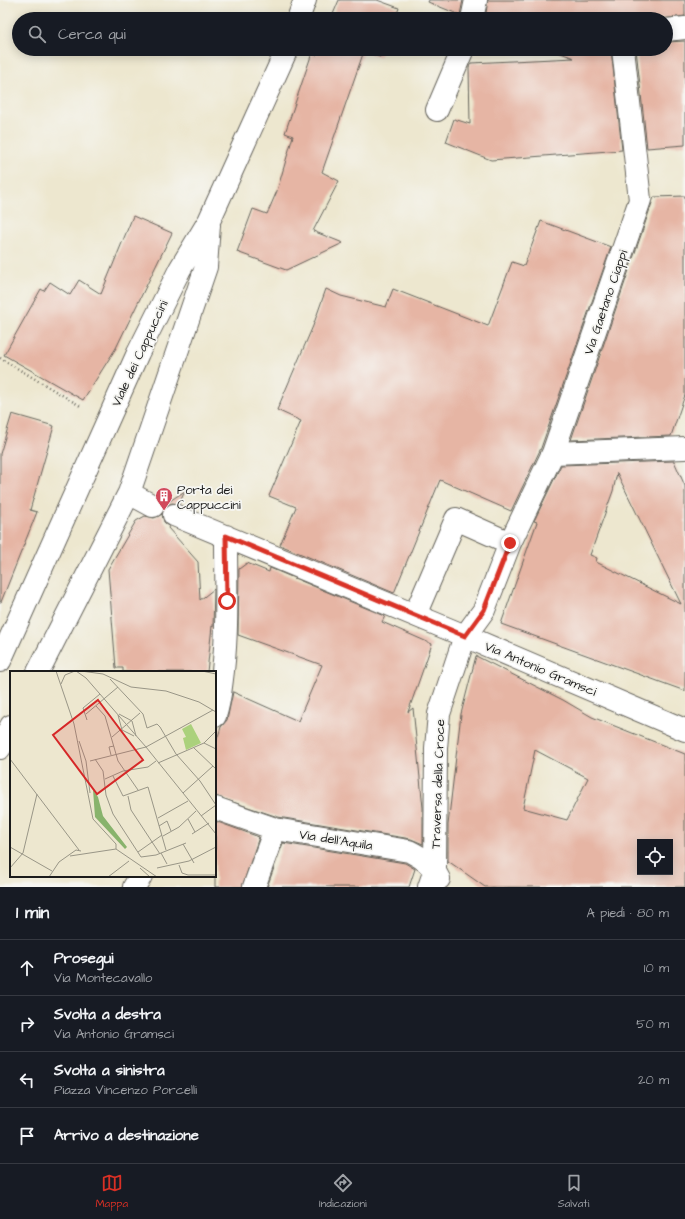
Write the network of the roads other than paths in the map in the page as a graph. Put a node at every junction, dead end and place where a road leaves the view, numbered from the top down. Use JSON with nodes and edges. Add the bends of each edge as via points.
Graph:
{"nodes":[{"id":1,"x":305,"y":0,"type":"edge"},
{"id":2,"x":476,"y":0,"type":"edge"},
{"id":3,"x":301,"y":12,"type":"edge"},
{"id":4,"x":473,"y":12,"type":"edge"},
{"id":5,"x":685,"y":28,"type":"edge"},
{"id":6,"x":673,"y":29,"type":"edge"},
{"id":7,"x":284,"y":56,"type":"edge"},
{"id":8,"x":460,"y":56,"type":"edge"},
{"id":9,"x":624,"y":56,"type":"edge"},
{"id":10,"x":437,"y":110,"type":"dead end"},
{"id":11,"x":209,"y":221,"type":"junction"},
{"id":12,"x":685,"y":448,"type":"edge"},
{"id":13,"x":554,"y":453,"type":"junction"},
{"id":14,"x":128,"y":493,"type":"junction"},
{"id":15,"x":153,"y":506,"type":"dead end"},
{"id":16,"x":174,"y":515,"type":"dead end"},
{"id":17,"x":226,"y":536,"type":"junction"},
{"id":18,"x":510,"y":543,"type":"junction"},
{"id":19,"x":415,"y":615,"type":"junction"},
{"id":20,"x":465,"y":636,"type":"junction"},
{"id":21,"x":0,"y":661,"type":"edge"},
{"id":22,"x":39,"y":671,"type":"edge"},
{"id":23,"x":216,"y":713,"type":"edge"},
{"id":24,"x":10,"y":728,"type":"edge"},
{"id":25,"x":685,"y":730,"type":"edge"},
{"id":26,"x":0,"y":748,"type":"edge"},
{"id":27,"x":216,"y":808,"type":"edge"},
{"id":28,"x":275,"y":829,"type":"junction"},
{"id":29,"x":140,"y":877,"type":"edge"},
{"id":30,"x":435,"y":881,"type":"edge"},
{"id":31,"x":134,"y":887,"type":"edge"},
{"id":32,"x":254,"y":887,"type":"edge"}],
"edges":[{"from":1,"to":3,"type":"street"},
{"from":2,"to":4,"type":"street"},
{"from":5,"to":6,"type":"street"},
{"from":7,"to":11,"type":"street","name":"Viale dei Cappuccini"},
{"from":8,"to":10,"type":"street"},
{"from":9,"to":13,"type":"street","name":"Via Gaetano Ciappi","via":[[640,200]]},
{"from":11,"to":14,"type":"street","via":[[206,267]]},
{"from":11,"to":21,"type":"street","name":"Viale dei Cappuccini","via":[[180,269],[107,421]]},
{"from":12,"to":13,"type":"street"},
{"from":13,"to":18,"type":"street","name":"Via Gaetano Ciappi"},
{"from":14,"to":15,"type":"street"},
{"from":14,"to":22,"type":"street"},
{"from":16,"to":17,"type":"street","name":"Via Antonio Gramsci"},
{"from":17,"to":19,"type":"street","name":"Via Antonio Gramsci"},
{"from":17,"to":23,"type":"street","via":[[225,647]]},
{"from":18,"to":19,"type":"street","via":[[456,519]]},
{"from":18,"to":20,"type":"street","name":"Traversa della Croce","via":[[484,610]]},
{"from":19,"to":20,"type":"street","name":"Via Antonio Gramsci"},
{"from":20,"to":25,"type":"street","name":"Via Antonio Gramsci"},
{"from":20,"to":30,"type":"street","name":"Traversa della Croce","via":[[439,714],[436,748]]},
{"from":24,"to":26,"type":"street"},
{"from":27,"to":28,"type":"street","name":"Via dell'Aquila"},
{"from":28,"to":30,"type":"street","name":"Via dell'Aquila","via":[[409,851],[423,858]]},
{"from":28,"to":32,"type":"street"},
{"from":29,"to":31,"type":"street"}]}
